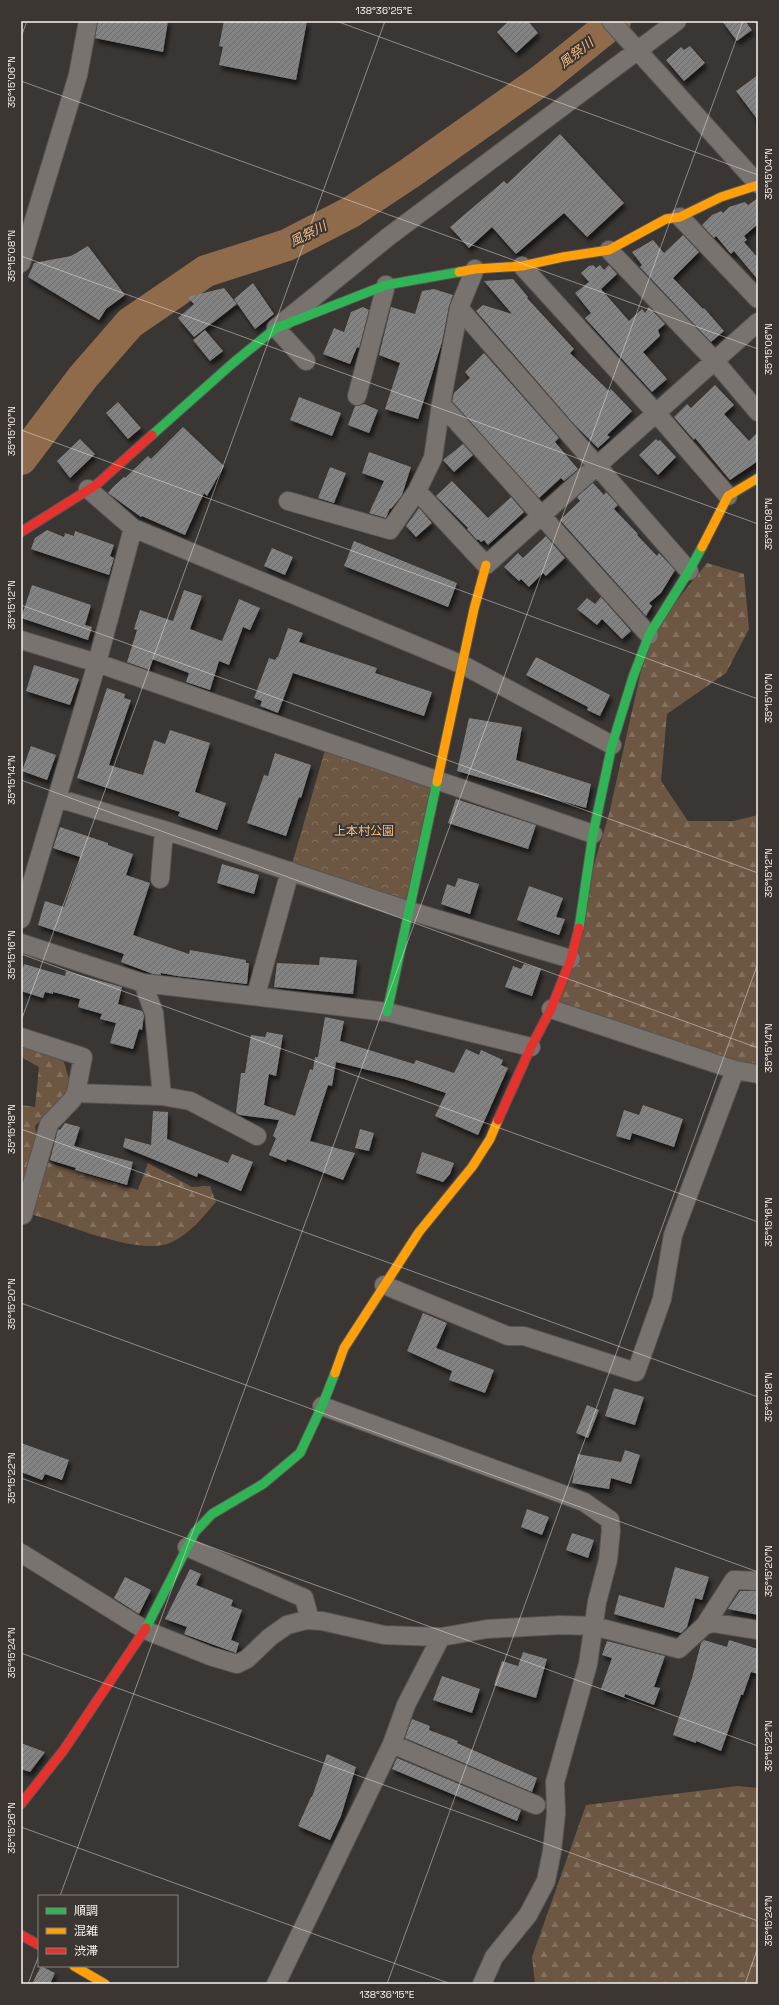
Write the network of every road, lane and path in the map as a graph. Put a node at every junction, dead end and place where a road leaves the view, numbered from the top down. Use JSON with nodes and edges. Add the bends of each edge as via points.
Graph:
{"nodes":[{"id":1,"x":88,"y":21,"type":"edge"},
{"id":2,"x":610,"y":21,"type":"edge"},
{"id":3,"x":677,"y":21,"type":"edge"},
{"id":4,"x":638,"y":51,"type":"junction"},
{"id":5,"x":758,"y":184,"type":"edge"},
{"id":6,"x":680,"y":217,"type":"junction"},
{"id":7,"x":609,"y":250,"type":"junction"},
{"id":8,"x":21,"y":263,"type":"edge"},
{"id":9,"x":522,"y":266,"type":"junction"},
{"id":10,"x":475,"y":269,"type":"junction"},
{"id":11,"x":386,"y":285,"type":"junction"},
{"id":12,"x":758,"y":299,"type":"edge"},
{"id":13,"x":459,"y":308,"type":"junction"},
{"id":14,"x":758,"y":322,"type":"edge"},
{"id":15,"x":276,"y":328,"type":"junction"},
{"id":16,"x":714,"y":360,"type":"junction"},
{"id":17,"x":306,"y":361,"type":"dead end"},
{"id":18,"x":357,"y":396,"type":"dead end"},
{"id":19,"x":441,"y":404,"type":"junction"},
{"id":20,"x":758,"y":412,"type":"edge"},
{"id":21,"x":657,"y":414,"type":"junction"},
{"id":22,"x":596,"y":466,"type":"junction"},
{"id":23,"x":758,"y":478,"type":"edge"},
{"id":24,"x":88,"y":489,"type":"junction"},
{"id":25,"x":418,"y":491,"type":"junction"},
{"id":26,"x":728,"y":496,"type":"junction"},
{"id":27,"x":288,"y":501,"type":"dead end"},
{"id":28,"x":541,"y":516,"type":"junction"},
{"id":29,"x":133,"y":528,"type":"junction"},
{"id":30,"x":21,"y":532,"type":"edge"},
{"id":31,"x":486,"y":565,"type":"junction"},
{"id":32,"x":689,"y":571,"type":"junction"},
{"id":33,"x":649,"y":635,"type":"junction"},
{"id":34,"x":21,"y":640,"type":"edge"},
{"id":35,"x":97,"y":663,"type":"junction"},
{"id":36,"x":463,"y":665,"type":"junction"},
{"id":37,"x":612,"y":745,"type":"junction"},
{"id":38,"x":436,"y":781,"type":"junction"},
{"id":39,"x":57,"y":798,"type":"junction"},
{"id":40,"x":164,"y":830,"type":"junction"},
{"id":41,"x":593,"y":834,"type":"junction"},
{"id":42,"x":290,"y":871,"type":"junction"},
{"id":43,"x":160,"y":879,"type":"dead end"},
{"id":44,"x":410,"y":911,"type":"junction"},
{"id":45,"x":21,"y":919,"type":"edge"},
{"id":46,"x":21,"y":943,"type":"edge"},
{"id":47,"x":571,"y":959,"type":"junction"},
{"id":48,"x":143,"y":983,"type":"junction"},
{"id":49,"x":256,"y":996,"type":"junction"},
{"id":50,"x":551,"y":1009,"type":"junction"},
{"id":51,"x":387,"y":1012,"type":"junction"},
{"id":52,"x":21,"y":1037,"type":"edge"},
{"id":53,"x":531,"y":1047,"type":"junction"},
{"id":54,"x":735,"y":1070,"type":"junction"},
{"id":55,"x":758,"y":1074,"type":"edge"},
{"id":56,"x":76,"y":1093,"type":"junction"},
{"id":57,"x":162,"y":1096,"type":"junction"},
{"id":58,"x":257,"y":1136,"type":"dead end"},
{"id":59,"x":21,"y":1214,"type":"edge"},
{"id":60,"x":384,"y":1285,"type":"junction"},
{"id":61,"x":322,"y":1406,"type":"junction"},
{"id":62,"x":187,"y":1547,"type":"junction"},
{"id":63,"x":21,"y":1554,"type":"edge"},
{"id":64,"x":758,"y":1581,"type":"edge"},
{"id":65,"x":310,"y":1620,"type":"junction"},
{"id":66,"x":705,"y":1625,"type":"junction"},
{"id":67,"x":594,"y":1626,"type":"junction"},
{"id":68,"x":145,"y":1630,"type":"junction"},
{"id":69,"x":758,"y":1630,"type":"edge"},
{"id":70,"x":441,"y":1637,"type":"junction"},
{"id":71,"x":392,"y":1744,"type":"junction"},
{"id":72,"x":21,"y":1804,"type":"edge"},
{"id":73,"x":536,"y":1806,"type":"dead end"},
{"id":74,"x":21,"y":1935,"type":"edge"},
{"id":75,"x":38,"y":1944,"type":"edge"},
{"id":76,"x":76,"y":1967,"type":"edge"},
{"id":77,"x":105,"y":1984,"type":"edge"},
{"id":78,"x":276,"y":1984,"type":"edge"},
{"id":79,"x":482,"y":1984,"type":"edge"}],
"edges":[{"from":1,"to":8,"type":"street","via":[[76,82]]},
{"from":2,"to":4,"type":"street"},
{"from":3,"to":4,"type":"street"},
{"from":4,"to":5,"type":"street"},
{"from":4,"to":15,"type":"street","via":[[388,237]]},
{"from":5,"to":6,"type":"street","via":[[721,197]]},
{"from":6,"to":7,"type":"street","via":[[666,219]]},
{"from":6,"to":12,"type":"street"},
{"from":7,"to":9,"type":"street"},
{"from":7,"to":16,"type":"street"},
{"from":9,"to":10,"type":"street"},
{"from":9,"to":21,"type":"street"},
{"from":10,"to":11,"type":"street"},
{"from":10,"to":13,"type":"street"},
{"from":11,"to":15,"type":"street"},
{"from":11,"to":18,"type":"street"},
{"from":13,"to":19,"type":"street"},
{"from":13,"to":22,"type":"street"},
{"from":14,"to":16,"type":"street"},
{"from":15,"to":17,"type":"street"},
{"from":15,"to":24,"type":"street","via":[[96,485]]},
{"from":16,"to":20,"type":"street"},
{"from":16,"to":21,"type":"street"},
{"from":19,"to":25,"type":"street","via":[[433,458]]},
{"from":19,"to":28,"type":"street"},
{"from":21,"to":22,"type":"street"},
{"from":21,"to":26,"type":"street"},
{"from":22,"to":28,"type":"street"},
{"from":22,"to":32,"type":"street"},
{"from":23,"to":26,"type":"street"},
{"from":24,"to":29,"type":"street"},
{"from":24,"to":30,"type":"street"},
{"from":25,"to":27,"type":"street","via":[[390,530]]},
{"from":25,"to":31,"type":"street"},
{"from":26,"to":32,"type":"street"},
{"from":28,"to":31,"type":"street"},
{"from":28,"to":33,"type":"street"},
{"from":29,"to":35,"type":"street"},
{"from":29,"to":36,"type":"street"},
{"from":31,"to":36,"type":"street","via":[[479,586]]},
{"from":32,"to":33,"type":"street"},
{"from":33,"to":37,"type":"street"},
{"from":34,"to":35,"type":"street"},
{"from":35,"to":38,"type":"street"},
{"from":35,"to":39,"type":"street"},
{"from":36,"to":37,"type":"street"},
{"from":36,"to":38,"type":"street"},
{"from":37,"to":41,"type":"street"},
{"from":38,"to":41,"type":"street"},
{"from":38,"to":44,"type":"street"},
{"from":39,"to":40,"type":"street"},
{"from":39,"to":45,"type":"street"},
{"from":40,"to":42,"type":"street"},
{"from":40,"to":43,"type":"street"},
{"from":41,"to":47,"type":"street","via":[[580,925]]},
{"from":42,"to":44,"type":"street"},
{"from":42,"to":49,"type":"street"},
{"from":44,"to":47,"type":"street"},
{"from":44,"to":51,"type":"street"},
{"from":46,"to":48,"type":"street"},
{"from":47,"to":50,"type":"street"},
{"from":48,"to":49,"type":"street"},
{"from":48,"to":57,"type":"street","via":[[154,1013]]},
{"from":49,"to":51,"type":"street"},
{"from":50,"to":53,"type":"street"},
{"from":50,"to":54,"type":"street"},
{"from":51,"to":53,"type":"street"},
{"from":52,"to":56,"type":"street","via":[[83,1057]]},
{"from":53,"to":60,"type":"street","via":[[490,1139],[472,1167],[418,1232]]},
{"from":54,"to":55,"type":"street"},
{"from":54,"to":60,"type":"street","via":[[673,1235],[662,1299],[636,1372],[524,1336],[508,1336]]},
{"from":56,"to":57,"type":"street"},
{"from":56,"to":59,"type":"street","via":[[49,1124],[23,1215]]},
{"from":57,"to":58,"type":"street","via":[[190,1101]]},
{"from":60,"to":61,"type":"street","via":[[344,1348]]},
{"from":61,"to":62,"type":"street","via":[[300,1453],[263,1484],[212,1514]]},
{"from":61,"to":67,"type":"street","via":[[584,1502],[610,1520],[608,1560],[597,1602]]},
{"from":62,"to":65,"type":"street","via":[[304,1598]]},
{"from":62,"to":68,"type":"street"},
{"from":63,"to":68,"type":"street"},
{"from":64,"to":66,"type":"street","via":[[734,1580]]},
{"from":65,"to":68,"type":"street","via":[[287,1625],[247,1659],[237,1664]]},
{"from":65,"to":70,"type":"street","via":[[384,1635]]},
{"from":66,"to":67,"type":"street","via":[[679,1649]]},
{"from":66,"to":69,"type":"street","via":[[714,1623]]},
{"from":67,"to":70,"type":"street","via":[[487,1629]]},
{"from":67,"to":79,"type":"street","via":[[588,1664],[555,1782],[556,1814],[546,1881],[528,1915],[494,1958]]},
{"from":68,"to":72,"type":"street","via":[[63,1751]]},
{"from":70,"to":71,"type":"street","via":[[406,1704]]},
{"from":71,"to":73,"type":"street"},
{"from":71,"to":78,"type":"street"},
{"from":74,"to":75,"type":"street"},
{"from":76,"to":77,"type":"street"}]}
